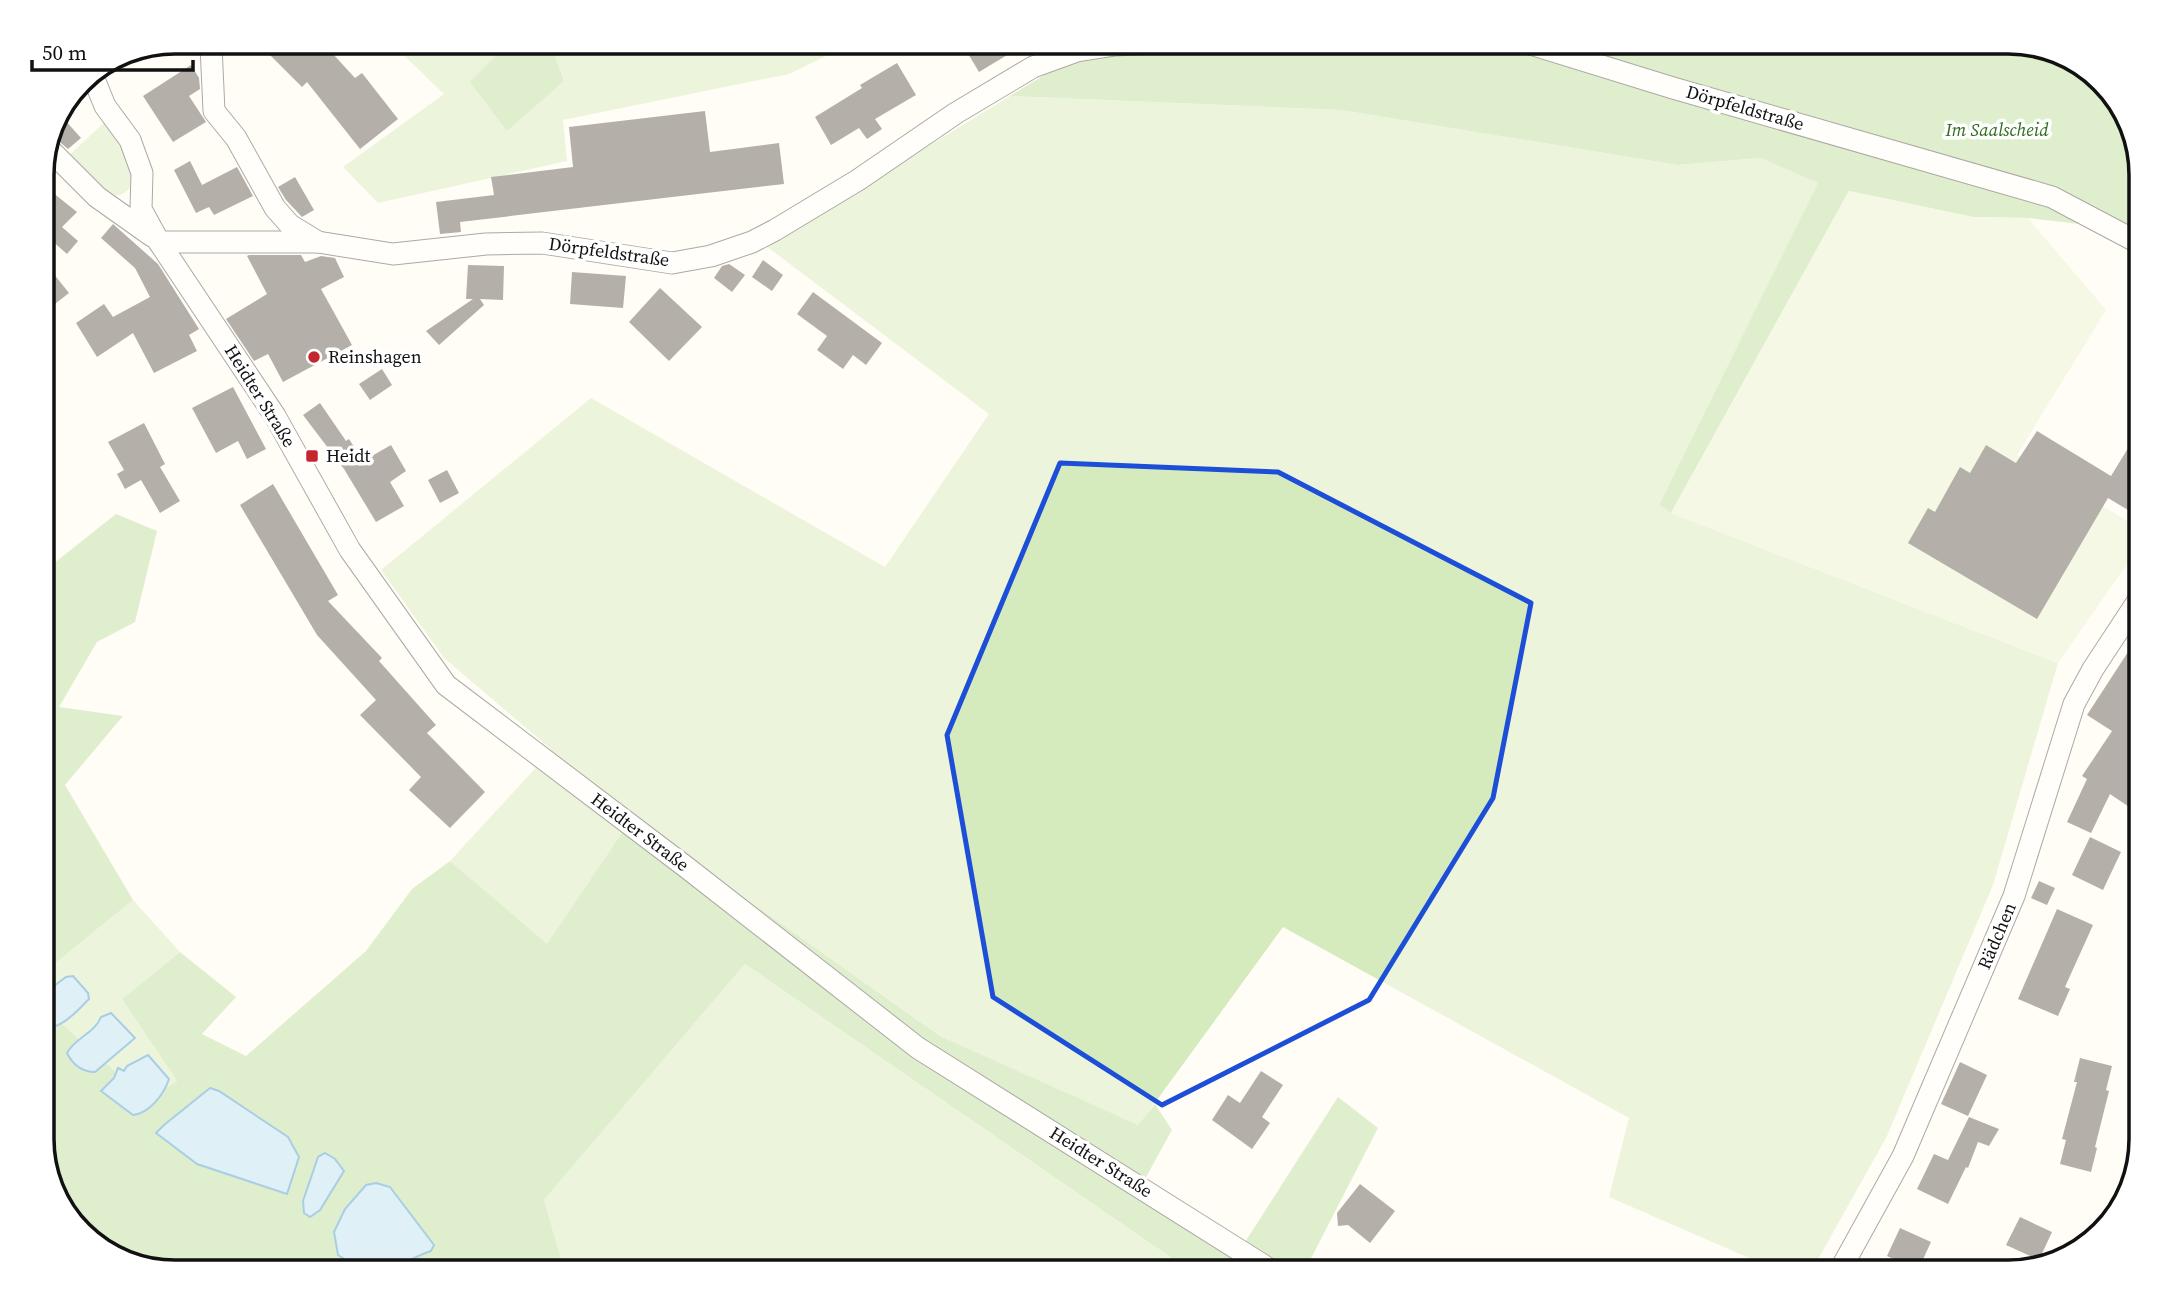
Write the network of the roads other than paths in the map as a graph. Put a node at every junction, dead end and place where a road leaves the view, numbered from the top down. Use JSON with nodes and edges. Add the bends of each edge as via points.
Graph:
{"nodes":[{"id":1,"x":211,"y":54,"type":"edge"},
{"id":2,"x":1068,"y":54,"type":"edge"},
{"id":3,"x":1563,"y":54,"type":"edge"},
{"id":4,"x":96,"y":83,"type":"edge"},
{"id":5,"x":56,"y":156,"type":"edge"},
{"id":6,"x":2128,"y":237,"type":"edge"},
{"id":7,"x":159,"y":242,"type":"junction"},
{"id":8,"x":318,"y":242,"type":"junction"},
{"id":9,"x":2128,"y":616,"type":"edge"},
{"id":10,"x":1255,"y":1260,"type":"edge"},
{"id":11,"x":1846,"y":1260,"type":"edge"}],
"edges":[{"from":1,"to":8,"type":"street","via":[[214,111],[236,138],[275,208],[290,225]]},
{"from":2,"to":8,"type":"street","name":"Dörpfeldstraße","via":[[1033,66],[775,230],[710,256],[672,263],[542,243],[393,254]]},
{"from":3,"to":6,"type":"street","name":"Dörpfeldstraße","via":[[2052,197]]},
{"from":4,"to":7,"type":"street","via":[[105,106],[130,140],[142,173],[141,209]]},
{"from":5,"to":7,"type":"street","via":[[97,197]]},
{"from":7,"to":8,"type":"street","name":"Dörpfeldstraße"},
{"from":7,"to":10,"type":"street","name":"Heidter Straße","via":[[275,416],[350,550],[446,685],[918,1048]]},
{"from":9,"to":11,"type":"street","name":"Rädchen","via":[[2074,704],[2014,896],[1903,1156]]}]}
